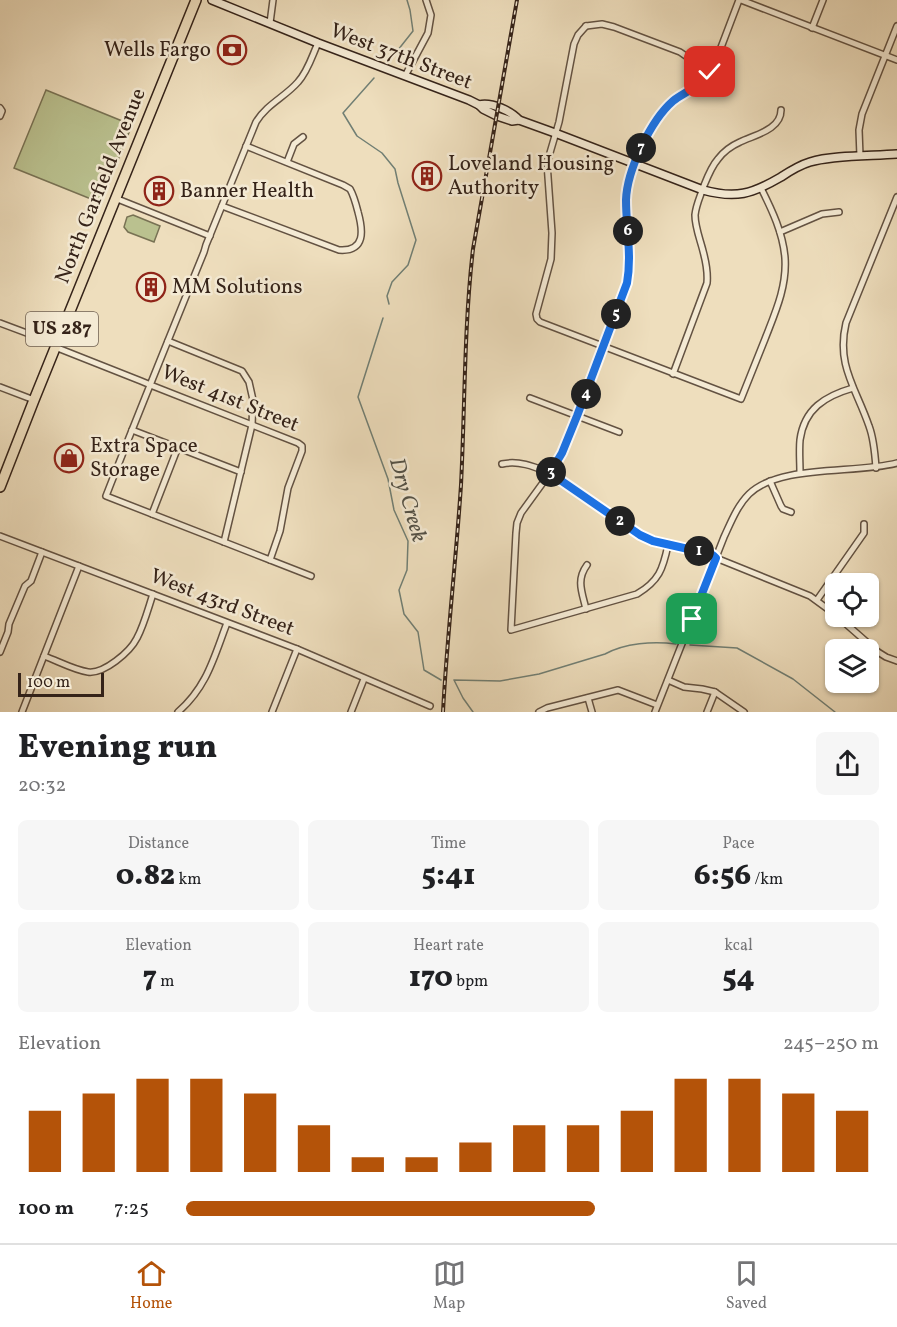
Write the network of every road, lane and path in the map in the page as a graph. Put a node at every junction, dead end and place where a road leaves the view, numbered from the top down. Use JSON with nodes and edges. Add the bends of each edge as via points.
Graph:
{"nodes":[{"id":1,"x":196,"y":0,"type":"edge"},
{"id":2,"x":212,"y":0,"type":"edge"},
{"id":3,"x":273,"y":0,"type":"edge"},
{"id":4,"x":426,"y":0,"type":"edge"},
{"id":5,"x":740,"y":0,"type":"edge"},
{"id":6,"x":823,"y":0,"type":"edge"},
{"id":7,"x":583,"y":20,"type":"dead end"},
{"id":8,"x":270,"y":23,"type":"junction"},
{"id":9,"x":586,"y":26,"type":"junction"},
{"id":10,"x":897,"y":26,"type":"edge"},
{"id":11,"x":812,"y":28,"type":"junction"},
{"id":12,"x":318,"y":43,"type":"junction"},
{"id":13,"x":886,"y":55,"type":"junction"},
{"id":14,"x":897,"y":60,"type":"edge"},
{"id":15,"x":710,"y":72,"type":"junction"},
{"id":16,"x":405,"y":76,"type":"junction"},
{"id":17,"x":781,"y":110,"type":"dead end"},
{"id":18,"x":555,"y":133,"type":"junction"},
{"id":19,"x":303,"y":137,"type":"dead end"},
{"id":20,"x":246,"y":146,"type":"junction"},
{"id":21,"x":897,"y":154,"type":"edge"},
{"id":22,"x":860,"y":156,"type":"junction"},
{"id":23,"x":287,"y":162,"type":"junction"},
{"id":24,"x":635,"y":164,"type":"junction"},
{"id":25,"x":761,"y":188,"type":"junction"},
{"id":26,"x":703,"y":190,"type":"junction"},
{"id":27,"x":897,"y":197,"type":"edge"},
{"id":28,"x":115,"y":198,"type":"junction"},
{"id":29,"x":222,"y":206,"type":"junction"},
{"id":30,"x":839,"y":212,"type":"dead end"},
{"id":31,"x":780,"y":232,"type":"junction"},
{"id":32,"x":210,"y":236,"type":"junction"},
{"id":33,"x":0,"y":323,"type":"edge"},
{"id":34,"x":168,"y":341,"type":"junction"},
{"id":35,"x":56,"y":346,"type":"junction"},
{"id":36,"x":604,"y":347,"type":"junction"},
{"id":37,"x":673,"y":374,"type":"junction"},
{"id":38,"x":150,"y":385,"type":"junction"},
{"id":39,"x":0,"y":387,"type":"edge"},
{"id":40,"x":853,"y":388,"type":"junction"},
{"id":41,"x":530,"y":398,"type":"dead end"},
{"id":42,"x":34,"y":400,"type":"junction"},
{"id":43,"x":577,"y":416,"type":"junction"},
{"id":44,"x":252,"y":425,"type":"junction"},
{"id":45,"x":132,"y":430,"type":"junction"},
{"id":46,"x":619,"y":432,"type":"dead end"},
{"id":47,"x":178,"y":447,"type":"junction"},
{"id":48,"x":897,"y":463,"type":"edge"},
{"id":49,"x":502,"y":464,"type":"dead end"},
{"id":50,"x":876,"y":468,"type":"junction"},
{"id":51,"x":241,"y":472,"type":"junction"},
{"id":52,"x":550,"y":473,"type":"junction"},
{"id":53,"x":800,"y":473,"type":"junction"},
{"id":54,"x":770,"y":481,"type":"junction"},
{"id":55,"x":0,"y":487,"type":"edge"},
{"id":56,"x":791,"y":512,"type":"dead end"},
{"id":57,"x":152,"y":514,"type":"junction"},
{"id":58,"x":864,"y":524,"type":"dead end"},
{"id":59,"x":0,"y":536,"type":"edge"},
{"id":60,"x":224,"y":542,"type":"junction"},
{"id":61,"x":668,"y":545,"type":"junction"},
{"id":62,"x":42,"y":552,"type":"junction"},
{"id":63,"x":716,"y":558,"type":"junction"},
{"id":64,"x":270,"y":560,"type":"junction"},
{"id":65,"x":587,"y":565,"type":"dead end"},
{"id":66,"x":79,"y":566,"type":"junction"},
{"id":67,"x":311,"y":576,"type":"dead end"},
{"id":68,"x":153,"y":594,"type":"junction"},
{"id":69,"x":817,"y":600,"type":"junction"},
{"id":70,"x":825,"y":607,"type":"edge"},
{"id":71,"x":586,"y":609,"type":"junction"},
{"id":72,"x":227,"y":623,"type":"junction"},
{"id":73,"x":849,"y":627,"type":"edge"},
{"id":74,"x":297,"y":650,"type":"junction"},
{"id":75,"x":0,"y":652,"type":"edge"},
{"id":76,"x":44,"y":656,"type":"junction"},
{"id":77,"x":897,"y":661,"type":"edge"},
{"id":78,"x":364,"y":679,"type":"junction"},
{"id":79,"x":668,"y":680,"type":"junction"},
{"id":80,"x":715,"y":693,"type":"junction"},
{"id":81,"x":588,"y":698,"type":"junction"},
{"id":82,"x":657,"y":705,"type":"junction"},
{"id":83,"x":430,"y":706,"type":"dead end"},
{"id":84,"x":22,"y":712,"type":"edge"},
{"id":85,"x":178,"y":712,"type":"edge"},
{"id":86,"x":272,"y":712,"type":"edge"},
{"id":87,"x":351,"y":712,"type":"edge"},
{"id":88,"x":539,"y":712,"type":"edge"},
{"id":89,"x":592,"y":712,"type":"edge"},
{"id":90,"x":655,"y":712,"type":"edge"},
{"id":91,"x":707,"y":712,"type":"edge"},
{"id":92,"x":744,"y":712,"type":"edge"}],
"edges":[{"from":1,"to":28,"type":"highway","name":"North Garfield Avenue","number":"US 287"},
{"from":2,"to":8,"type":"street","name":"West 37th Street"},
{"from":3,"to":8,"type":"street"},
{"from":4,"to":16,"type":"street","via":[[431,15],[428,33]]},
{"from":5,"to":11,"type":"street"},
{"from":5,"to":15,"type":"street"},
{"from":6,"to":11,"type":"street"},
{"from":7,"to":9,"type":"street"},
{"from":8,"to":12,"type":"street","name":"West 37th Street"},
{"from":9,"to":15,"type":"street","via":[[608,25],[680,52]]},
{"from":9,"to":18,"type":"street","via":[[574,44]]},
{"from":10,"to":13,"type":"street"},
{"from":11,"to":13,"type":"street"},
{"from":12,"to":16,"type":"street","name":"West 37th Street"},
{"from":12,"to":20,"type":"street","via":[[299,81],[261,114]]},
{"from":13,"to":14,"type":"street"},
{"from":13,"to":22,"type":"street","via":[[862,114]]},
{"from":15,"to":24,"type":"street","via":[[664,110]]},
{"from":16,"to":18,"type":"street","name":"West 37th Street","via":[[479,105],[499,108]]},
{"from":17,"to":26,"type":"street","via":[[772,127],[720,156]]},
{"from":18,"to":24,"type":"street","name":"West 37th Street"},
{"from":18,"to":36,"type":"street","via":[[548,164],[552,259],[537,319]]},
{"from":19,"to":23,"type":"street","via":[[294,144]]},
{"from":20,"to":23,"type":"street"},
{"from":20,"to":29,"type":"street"},
{"from":21,"to":22,"type":"street","name":"West 37th Street"},
{"from":22,"to":25,"type":"street","name":"West 37th Street","via":[[811,162]]},
{"from":23,"to":29,"type":"street","via":[[350,189],[362,227],[355,247],[335,249]]},
{"from":24,"to":26,"type":"street","name":"West 37th Street"},
{"from":24,"to":36,"type":"street","via":[[626,197],[630,247],[627,283]]},
{"from":25,"to":26,"type":"street","name":"West 37th Street","via":[[730,195]]},
{"from":25,"to":31,"type":"street"},
{"from":26,"to":37,"type":"street","via":[[696,206],[696,222],[707,283]]},
{"from":27,"to":40,"type":"street","via":[[846,323],[843,351]]},
{"from":28,"to":32,"type":"street"},
{"from":28,"to":35,"type":"highway","name":"North Garfield Avenue","number":"US 287"},
{"from":29,"to":32,"type":"street"},
{"from":30,"to":31,"type":"street","via":[[822,214]]},
{"from":31,"to":37,"type":"street","via":[[785,257],[783,284],[741,399]]},
{"from":32,"to":34,"type":"street"},
{"from":33,"to":35,"type":"street","name":"West 41st Street"},
{"from":34,"to":38,"type":"street"},
{"from":34,"to":44,"type":"street","via":[[242,371],[253,400]]},
{"from":35,"to":38,"type":"street","name":"West 41st Street"},
{"from":35,"to":42,"type":"highway","name":"North Garfield Avenue","number":"US 287"},
{"from":36,"to":37,"type":"street"},
{"from":36,"to":43,"type":"street"},
{"from":38,"to":44,"type":"street","name":"West 41st Street"},
{"from":38,"to":45,"type":"street"},
{"from":39,"to":42,"type":"street"},
{"from":40,"to":50,"type":"street","via":[[870,427]]},
{"from":40,"to":53,"type":"street","via":[[831,395],[810,415],[802,431]]},
{"from":41,"to":43,"type":"street"},
{"from":42,"to":55,"type":"highway","name":"North Garfield Avenue","number":"US 287"},
{"from":43,"to":46,"type":"street"},
{"from":43,"to":52,"type":"street"},
{"from":44,"to":51,"type":"street"},
{"from":44,"to":64,"type":"street","name":"West 41st Street","via":[[302,446]]},
{"from":45,"to":47,"type":"street"},
{"from":45,"to":57,"type":"street","via":[[106,496]]},
{"from":47,"to":51,"type":"street"},
{"from":47,"to":57,"type":"street"},
{"from":48,"to":50,"type":"street"},
{"from":49,"to":52,"type":"street","via":[[534,466]]},
{"from":50,"to":53,"type":"street"},
{"from":51,"to":60,"type":"street"},
{"from":52,"to":61,"type":"street","via":[[640,535]]},
{"from":52,"to":71,"type":"street","via":[[517,523],[511,630]]},
{"from":53,"to":54,"type":"street"},
{"from":54,"to":56,"type":"street","via":[[781,506]]},
{"from":54,"to":63,"type":"street","via":[[739,506]]},
{"from":57,"to":60,"type":"street"},
{"from":58,"to":69,"type":"street","via":[[864,533]]},
{"from":59,"to":62,"type":"street","name":"West 43rd Street"},
{"from":60,"to":64,"type":"street"},
{"from":61,"to":63,"type":"street","via":[[704,550]]},
{"from":61,"to":71,"type":"street","via":[[661,572],[648,587],[630,597]]},
{"from":62,"to":66,"type":"street","name":"West 43rd Street"},
{"from":62,"to":75,"type":"street"},
{"from":63,"to":69,"type":"street"},
{"from":63,"to":79,"type":"street"},
{"from":64,"to":67,"type":"street"},
{"from":65,"to":71,"type":"street","via":[[580,578]]},
{"from":66,"to":68,"type":"street","name":"West 43rd Street"},
{"from":66,"to":76,"type":"street"},
{"from":68,"to":72,"type":"street","name":"West 43rd Street"},
{"from":68,"to":76,"type":"street","via":[[133,645],[103,670],[86,672]]},
{"from":69,"to":70,"type":"street"},
{"from":72,"to":74,"type":"street","name":"West 43rd Street"},
{"from":72,"to":85,"type":"street","via":[[205,680]]},
{"from":73,"to":77,"type":"street","via":[[878,652]]},
{"from":74,"to":78,"type":"street","name":"West 43rd Street"},
{"from":74,"to":86,"type":"street"},
{"from":76,"to":84,"type":"street"},
{"from":78,"to":83,"type":"street","name":"West 43rd Street"},
{"from":78,"to":87,"type":"street"},
{"from":79,"to":80,"type":"street"},
{"from":79,"to":82,"type":"street"},
{"from":80,"to":91,"type":"street"},
{"from":80,"to":92,"type":"street"},
{"from":81,"to":82,"type":"street","via":[[618,690]]},
{"from":81,"to":88,"type":"street"},
{"from":81,"to":89,"type":"street"},
{"from":82,"to":90,"type":"street"}]}
